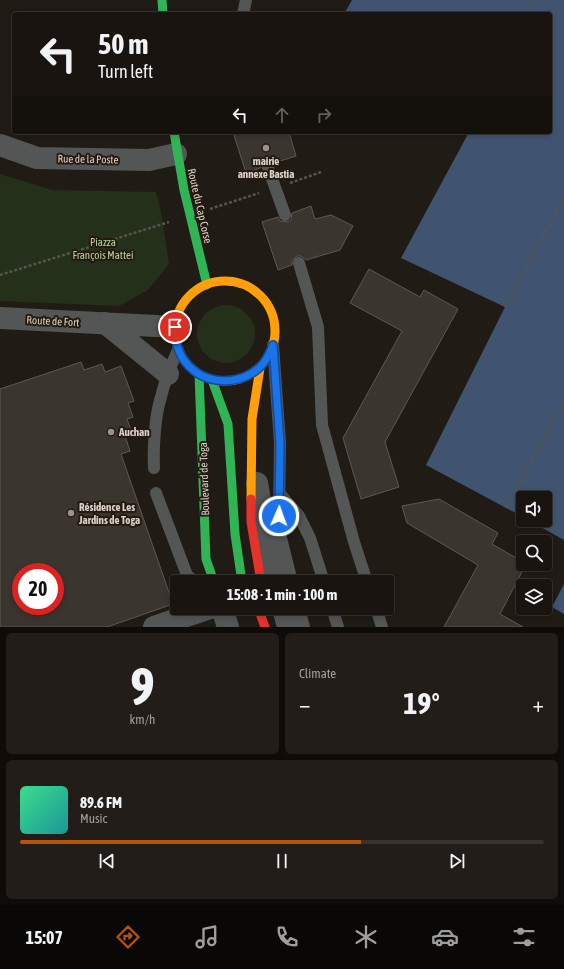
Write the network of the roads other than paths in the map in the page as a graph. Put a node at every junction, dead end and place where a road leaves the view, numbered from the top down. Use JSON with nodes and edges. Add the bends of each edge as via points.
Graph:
{"nodes":[{"id":1,"x":162,"y":0,"type":"edge"},
{"id":2,"x":246,"y":0,"type":"edge"},
{"id":3,"x":163,"y":12,"type":"edge"},
{"id":4,"x":243,"y":12,"type":"edge"},
{"id":5,"x":174,"y":134,"type":"edge"},
{"id":6,"x":0,"y":145,"type":"edge"},
{"id":7,"x":176,"y":154,"type":"junction"},
{"id":8,"x":267,"y":165,"type":"dead end"},
{"id":9,"x":285,"y":215,"type":"dead end"},
{"id":10,"x":299,"y":263,"type":"dead end"},
{"id":11,"x":206,"y":285,"type":"junction"},
{"id":12,"x":0,"y":318,"type":"edge"},
{"id":13,"x":105,"y":323,"type":"junction"},
{"id":14,"x":175,"y":327,"type":"junction"},
{"id":15,"x":273,"y":345,"type":"junction"},
{"id":16,"x":178,"y":350,"type":"junction"},
{"id":17,"x":260,"y":368,"type":"junction"},
{"id":18,"x":168,"y":374,"type":"junction"},
{"id":19,"x":199,"y":374,"type":"junction"},
{"id":20,"x":212,"y":380,"type":"junction"},
{"id":21,"x":252,"y":453,"type":"junction"},
{"id":22,"x":154,"y":468,"type":"dead end"},
{"id":23,"x":156,"y":493,"type":"dead end"},
{"id":24,"x":280,"y":494,"type":"junction"},
{"id":25,"x":239,"y":559,"type":"junction"},
{"id":26,"x":186,"y":575,"type":"edge"},
{"id":27,"x":212,"y":575,"type":"edge"},
{"id":28,"x":241,"y":575,"type":"edge"},
{"id":29,"x":245,"y":575,"type":"edge"},
{"id":30,"x":260,"y":575,"type":"edge"},
{"id":31,"x":274,"y":575,"type":"edge"},
{"id":32,"x":290,"y":575,"type":"edge"},
{"id":33,"x":322,"y":575,"type":"edge"},
{"id":34,"x":365,"y":575,"type":"edge"},
{"id":35,"x":189,"y":615,"type":"edge"},
{"id":36,"x":224,"y":615,"type":"edge"},
{"id":37,"x":261,"y":615,"type":"edge"},
{"id":38,"x":267,"y":615,"type":"edge"},
{"id":39,"x":285,"y":615,"type":"edge"},
{"id":40,"x":301,"y":615,"type":"edge"},
{"id":41,"x":334,"y":615,"type":"edge"},
{"id":42,"x":378,"y":615,"type":"edge"},
{"id":43,"x":154,"y":627,"type":"edge"},
{"id":44,"x":228,"y":627,"type":"edge"},
{"id":45,"x":265,"y":627,"type":"edge"},
{"id":46,"x":270,"y":627,"type":"edge"},
{"id":47,"x":288,"y":627,"type":"edge"},
{"id":48,"x":304,"y":627,"type":"edge"},
{"id":49,"x":338,"y":627,"type":"edge"},
{"id":50,"x":382,"y":627,"type":"edge"}],
"edges":[{"from":1,"to":3,"type":"main road"},
{"from":2,"to":4,"type":"lane"},
{"from":5,"to":7,"type":"main road","name":"Route du Cap Corse"},
{"from":6,"to":7,"type":"street","name":"Rue de la Poste","via":[[37,158],[149,160]]},
{"from":7,"to":11,"type":"main road","name":"Route du Cap Corse"},
{"from":8,"to":9,"type":"lane"},
{"from":10,"to":34,"type":"lane","via":[[318,327],[322,425]]},
{"from":11,"to":14,"type":"main road","via":[[194,291],[185,301],[178,313]]},
{"from":11,"to":15,"type":"main road","via":[[222,281],[238,283],[252,289],[264,300],[272,314],[275,329]]},
{"from":12,"to":13,"type":"street","name":"Route de Fort"},
{"from":13,"to":14,"type":"street","name":"Route de Fort"},
{"from":13,"to":18,"type":"street"},
{"from":14,"to":16,"type":"main road"},
{"from":15,"to":17,"type":"main road"},
{"from":15,"to":24,"type":"lane","via":[[280,443]]},
{"from":16,"to":18,"type":"lane"},
{"from":16,"to":19,"type":"main road","via":[[186,364]]},
{"from":17,"to":20,"type":"main road","via":[[237,380]]},
{"from":17,"to":21,"type":"main road","via":[[252,419]]},
{"from":18,"to":22,"type":"lane","via":[[159,405]]},
{"from":19,"to":20,"type":"main road"},
{"from":19,"to":27,"type":"main road","name":"Boulevard de Toga","via":[[206,558]]},
{"from":20,"to":25,"type":"main road","via":[[228,424]]},
{"from":21,"to":30,"type":"main road","via":[[251,522]]},
{"from":21,"to":31,"type":"street"},
{"from":23,"to":26,"type":"lane"},
{"from":24,"to":32,"type":"lane","via":[[281,538]]},
{"from":24,"to":33,"type":"lane","via":[[299,516],[310,538]]},
{"from":25,"to":28,"type":"main road"},
{"from":25,"to":29,"type":"main road"},
{"from":35,"to":43,"type":"street"},
{"from":36,"to":44,"type":"street"},
{"from":37,"to":45,"type":"main road"},
{"from":38,"to":46,"type":"main road"},
{"from":39,"to":47,"type":"street"},
{"from":40,"to":48,"type":"lane"},
{"from":41,"to":49,"type":"lane"},
{"from":42,"to":50,"type":"lane"}]}
